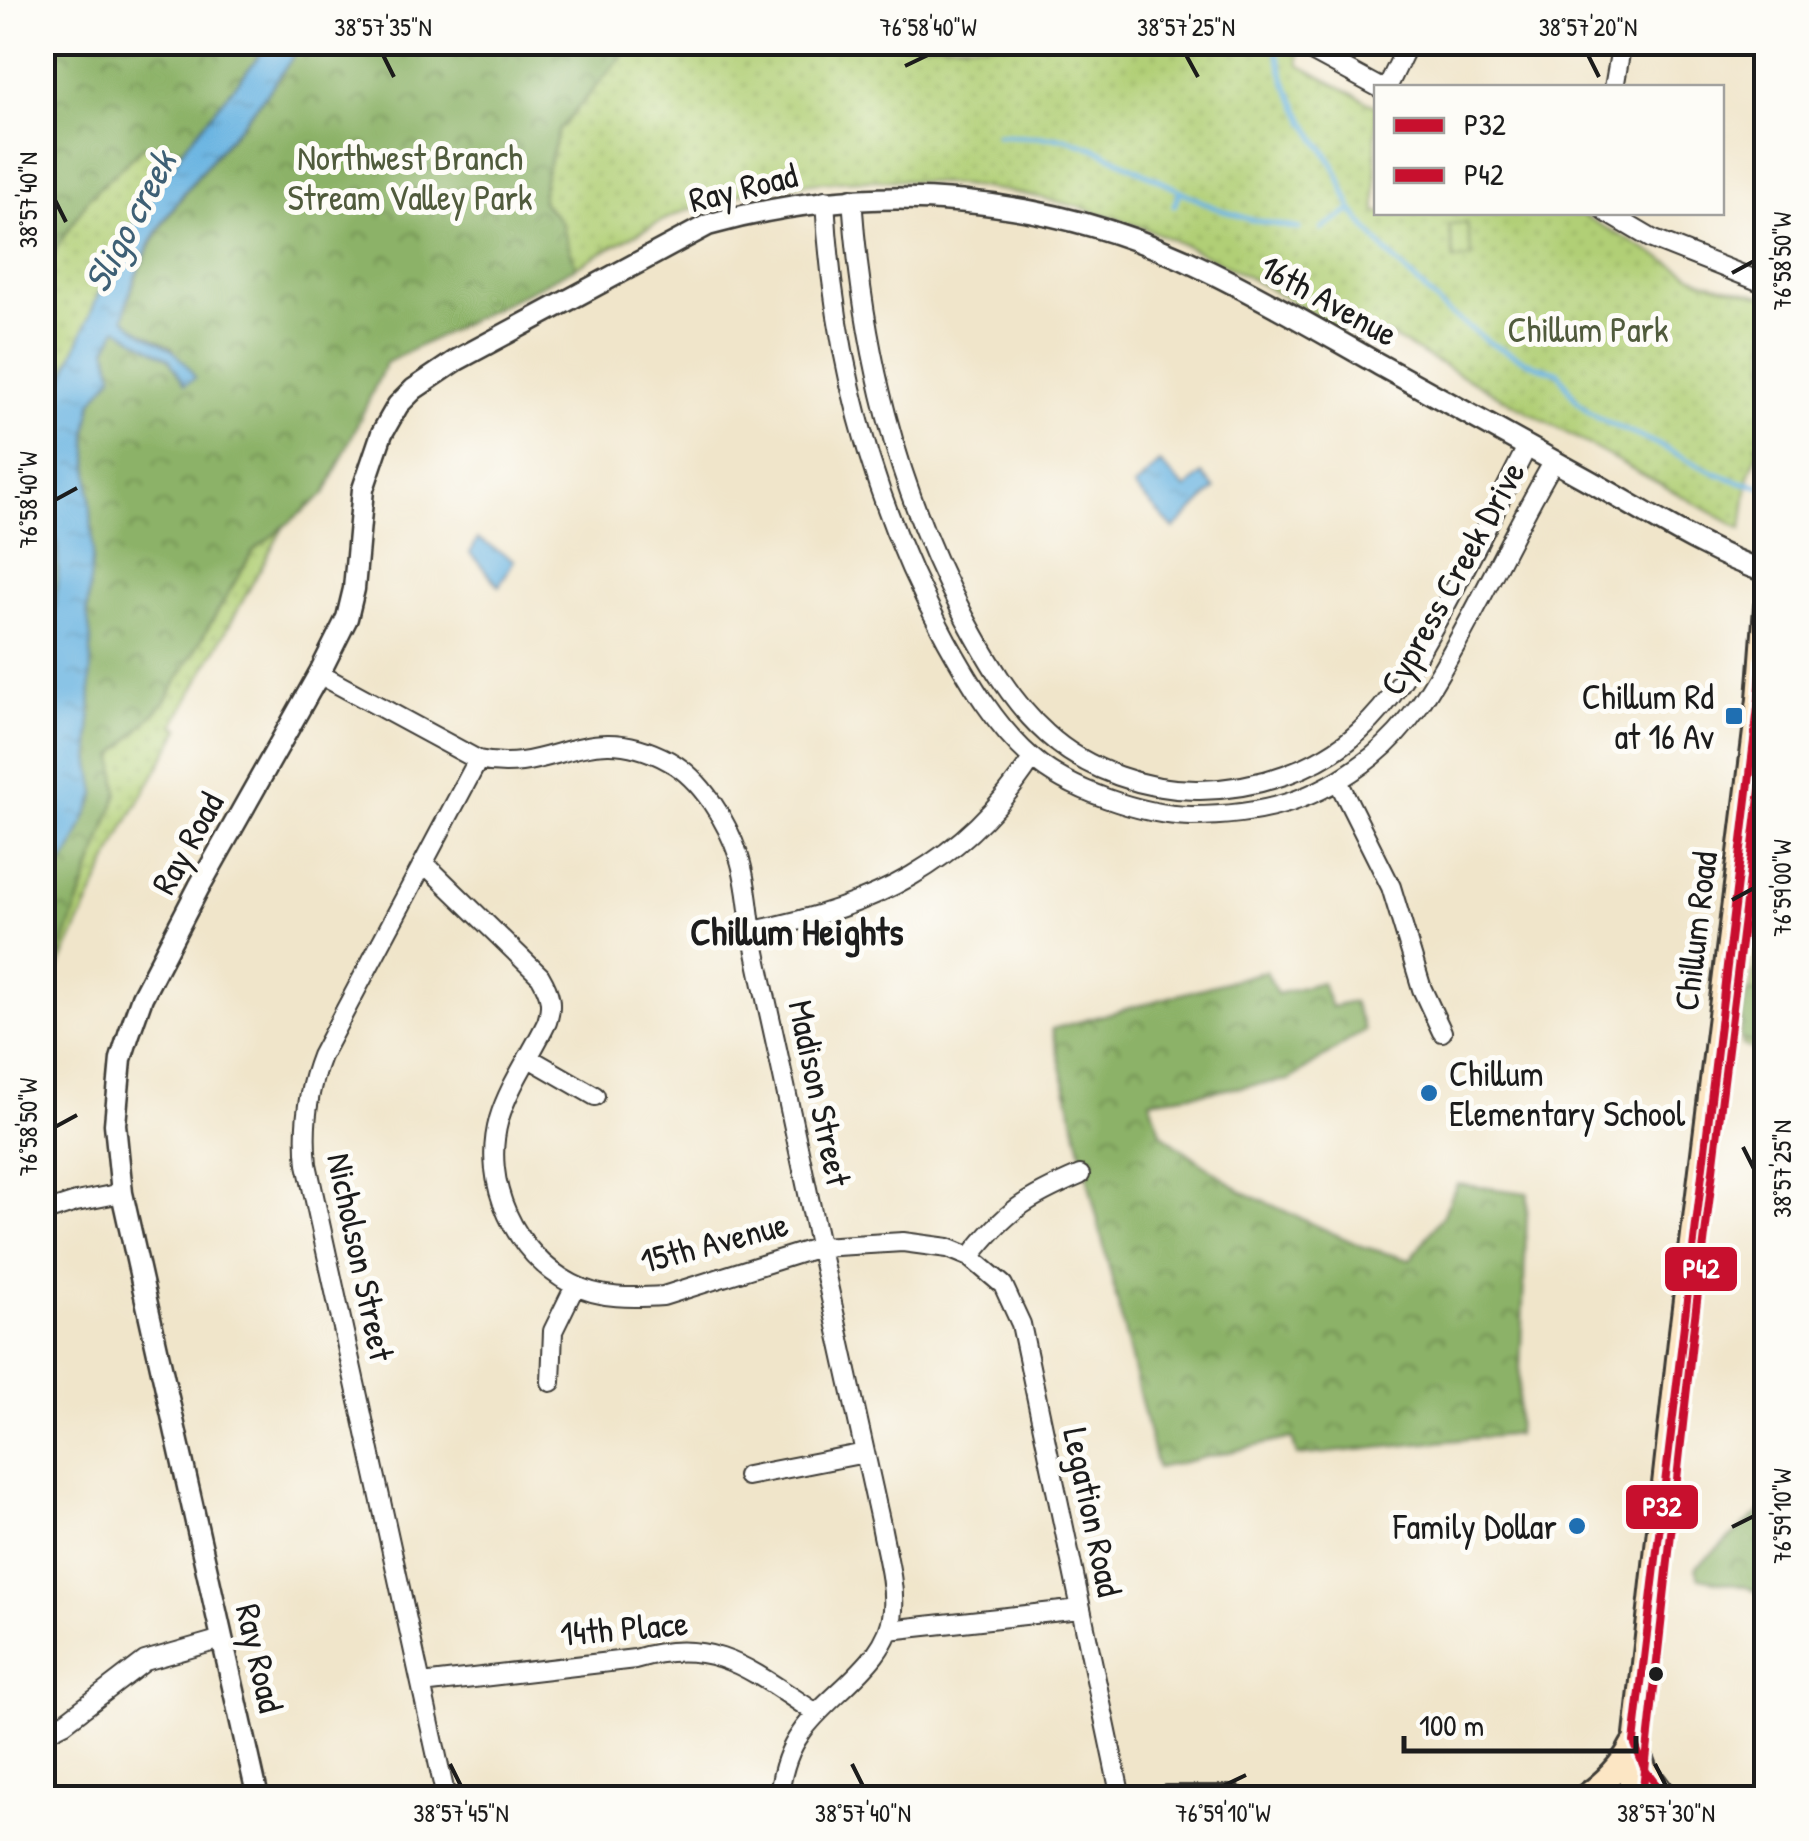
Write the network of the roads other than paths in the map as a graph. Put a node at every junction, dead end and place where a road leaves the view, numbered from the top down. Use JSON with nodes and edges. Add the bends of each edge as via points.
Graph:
{"nodes":[{"id":1,"x":1409,"y":42,"type":"edge"},
{"id":2,"x":1622,"y":42,"type":"edge"},
{"id":3,"x":1308,"y":49,"type":"dead end"},
{"id":4,"x":1377,"y":85,"type":"edge"},
{"id":5,"x":1385,"y":85,"type":"edge"},
{"id":6,"x":1615,"y":85,"type":"edge"},
{"id":7,"x":852,"y":198,"type":"junction"},
{"id":8,"x":826,"y":200,"type":"junction"},
{"id":9,"x":1611,"y":215,"type":"edge"},
{"id":10,"x":1766,"y":284,"type":"edge"},
{"id":11,"x":1527,"y":446,"type":"junction"},
{"id":12,"x":1554,"y":461,"type":"junction"},
{"id":13,"x":1766,"y":572,"type":"edge"},
{"id":14,"x":1766,"y":607,"type":"edge"},
{"id":15,"x":319,"y":674,"type":"junction"},
{"id":16,"x":1032,"y":758,"type":"junction"},
{"id":17,"x":478,"y":760,"type":"junction"},
{"id":18,"x":1338,"y":781,"type":"junction"},
{"id":19,"x":426,"y":864,"type":"junction"},
{"id":20,"x":1736,"y":880,"type":"junction"},
{"id":21,"x":1766,"y":886,"type":"edge"},
{"id":22,"x":752,"y":931,"type":"junction"},
{"id":23,"x":1442,"y":1032,"type":"dead end"},
{"id":24,"x":529,"y":1058,"type":"junction"},
{"id":25,"x":596,"y":1096,"type":"dead end"},
{"id":26,"x":1080,"y":1175,"type":"dead end"},
{"id":27,"x":122,"y":1192,"type":"junction"},
{"id":28,"x":42,"y":1214,"type":"edge"},
{"id":29,"x":819,"y":1247,"type":"junction"},
{"id":30,"x":970,"y":1257,"type":"junction"},
{"id":31,"x":575,"y":1286,"type":"junction"},
{"id":32,"x":551,"y":1382,"type":"dead end"},
{"id":33,"x":864,"y":1453,"type":"junction"},
{"id":34,"x":747,"y":1476,"type":"dead end"},
{"id":35,"x":1080,"y":1609,"type":"junction"},
{"id":36,"x":889,"y":1630,"type":"junction"},
{"id":37,"x":222,"y":1640,"type":"junction"},
{"id":38,"x":422,"y":1684,"type":"junction"},
{"id":39,"x":816,"y":1713,"type":"junction"},
{"id":40,"x":42,"y":1734,"type":"edge"},
{"id":41,"x":1634,"y":1742,"type":"junction"},
{"id":42,"x":258,"y":1798,"type":"edge"},
{"id":43,"x":446,"y":1798,"type":"edge"},
{"id":44,"x":779,"y":1798,"type":"edge"},
{"id":45,"x":1121,"y":1798,"type":"edge"},
{"id":46,"x":1166,"y":1798,"type":"edge"},
{"id":47,"x":1234,"y":1798,"type":"edge"},
{"id":48,"x":1583,"y":1798,"type":"edge"},
{"id":49,"x":1629,"y":1798,"type":"edge"},
{"id":50,"x":1666,"y":1798,"type":"edge"}],
"edges":[{"from":1,"to":5,"type":"street"},
{"from":2,"to":6,"type":"street"},
{"from":3,"to":4,"type":"street"},
{"from":7,"to":8,"type":"street","name":"16th Avenue"},
{"from":7,"to":11,"type":"street","name":"16th Avenue","via":[[1004,206],[1144,244],[1209,271]]},
{"from":7,"to":11,"type":"street","name":"Cypress Creek Drive","via":[[872,362],[931,552],[983,652],[1028,716],[1101,769],[1170,788],[1213,790],[1278,777],[1345,744],[1402,682]]},
{"from":8,"to":15,"type":"street","name":"Ray Road","via":[[750,213],[686,234],[414,389],[398,405],[370,463],[358,514],[352,603]]},
{"from":8,"to":16,"type":"street","name":"Cypress Creek Drive","via":[[845,366],[891,522],[974,688]]},
{"from":9,"to":10,"type":"street","via":[[1664,245]]},
{"from":11,"to":12,"type":"street","name":"16th Avenue"},
{"from":12,"to":13,"type":"street","name":"16th Avenue"},
{"from":12,"to":18,"type":"street","name":"Cypress Creek Drive","via":[[1421,707]]},
{"from":14,"to":20,"type":"main road","name":"Chillum Road"},
{"from":15,"to":17,"type":"street","name":"Madison Street"},
{"from":15,"to":27,"type":"street","name":"Ray Road","via":[[142,997],[117,1091]]},
{"from":16,"to":18,"type":"street","name":"Cypress Creek Drive","via":[[1118,803],[1182,816],[1265,812]]},
{"from":16,"to":22,"type":"street","via":[[991,814],[908,878],[843,910]]},
{"from":17,"to":19,"type":"street","name":"Nicholson Street"},
{"from":17,"to":22,"type":"street","name":"Madison Street","via":[[520,764],[599,742],[635,746],[672,762],[702,790],[729,835],[746,884]]},
{"from":18,"to":23,"type":"street","via":[[1391,887]]},
{"from":19,"to":24,"type":"street","name":"15th Avenue","via":[[548,989],[551,1010]]},
{"from":19,"to":38,"type":"street","name":"Nicholson Street","via":[[321,1056],[303,1132]]},
{"from":20,"to":21,"type":"street"},
{"from":20,"to":41,"type":"main road","name":"Chillum Road"},
{"from":22,"to":29,"type":"street","name":"Madison Street"},
{"from":24,"to":25,"type":"street"},
{"from":24,"to":31,"type":"street","name":"15th Avenue","via":[[498,1122],[498,1185],[530,1250]]},
{"from":26,"to":30,"type":"street","via":[[1020,1204]]},
{"from":27,"to":28,"type":"street"},
{"from":27,"to":37,"type":"street","name":"Ray Road"},
{"from":29,"to":30,"type":"street","name":"15th Avenue","via":[[903,1242]]},
{"from":29,"to":31,"type":"street","name":"15th Avenue","via":[[663,1296],[607,1296]]},
{"from":29,"to":33,"type":"street","name":"Madison Street"},
{"from":30,"to":35,"type":"street","name":"Legation Road","via":[[1003,1285],[1021,1324]]},
{"from":31,"to":32,"type":"street","via":[[553,1331]]},
{"from":33,"to":34,"type":"street"},
{"from":33,"to":36,"type":"street","name":"Madison Street","via":[[892,1582]]},
{"from":35,"to":36,"type":"street"},
{"from":35,"to":45,"type":"street","name":"Legation Road"},
{"from":36,"to":39,"type":"street"},
{"from":37,"to":40,"type":"street","via":[[146,1661]]},
{"from":37,"to":42,"type":"street","name":"Ray Road"},
{"from":38,"to":39,"type":"street","name":"14th Place","via":[[692,1650],[755,1673]]},
{"from":38,"to":43,"type":"street","name":"Nicholson Street"},
{"from":39,"to":44,"type":"street","via":[[790,1754]]},
{"from":41,"to":48,"type":"main road"},
{"from":41,"to":49,"type":"main road","name":"Chillum Road"},
{"from":41,"to":50,"type":"main road"},
{"from":46,"to":47,"type":"main road"}]}
